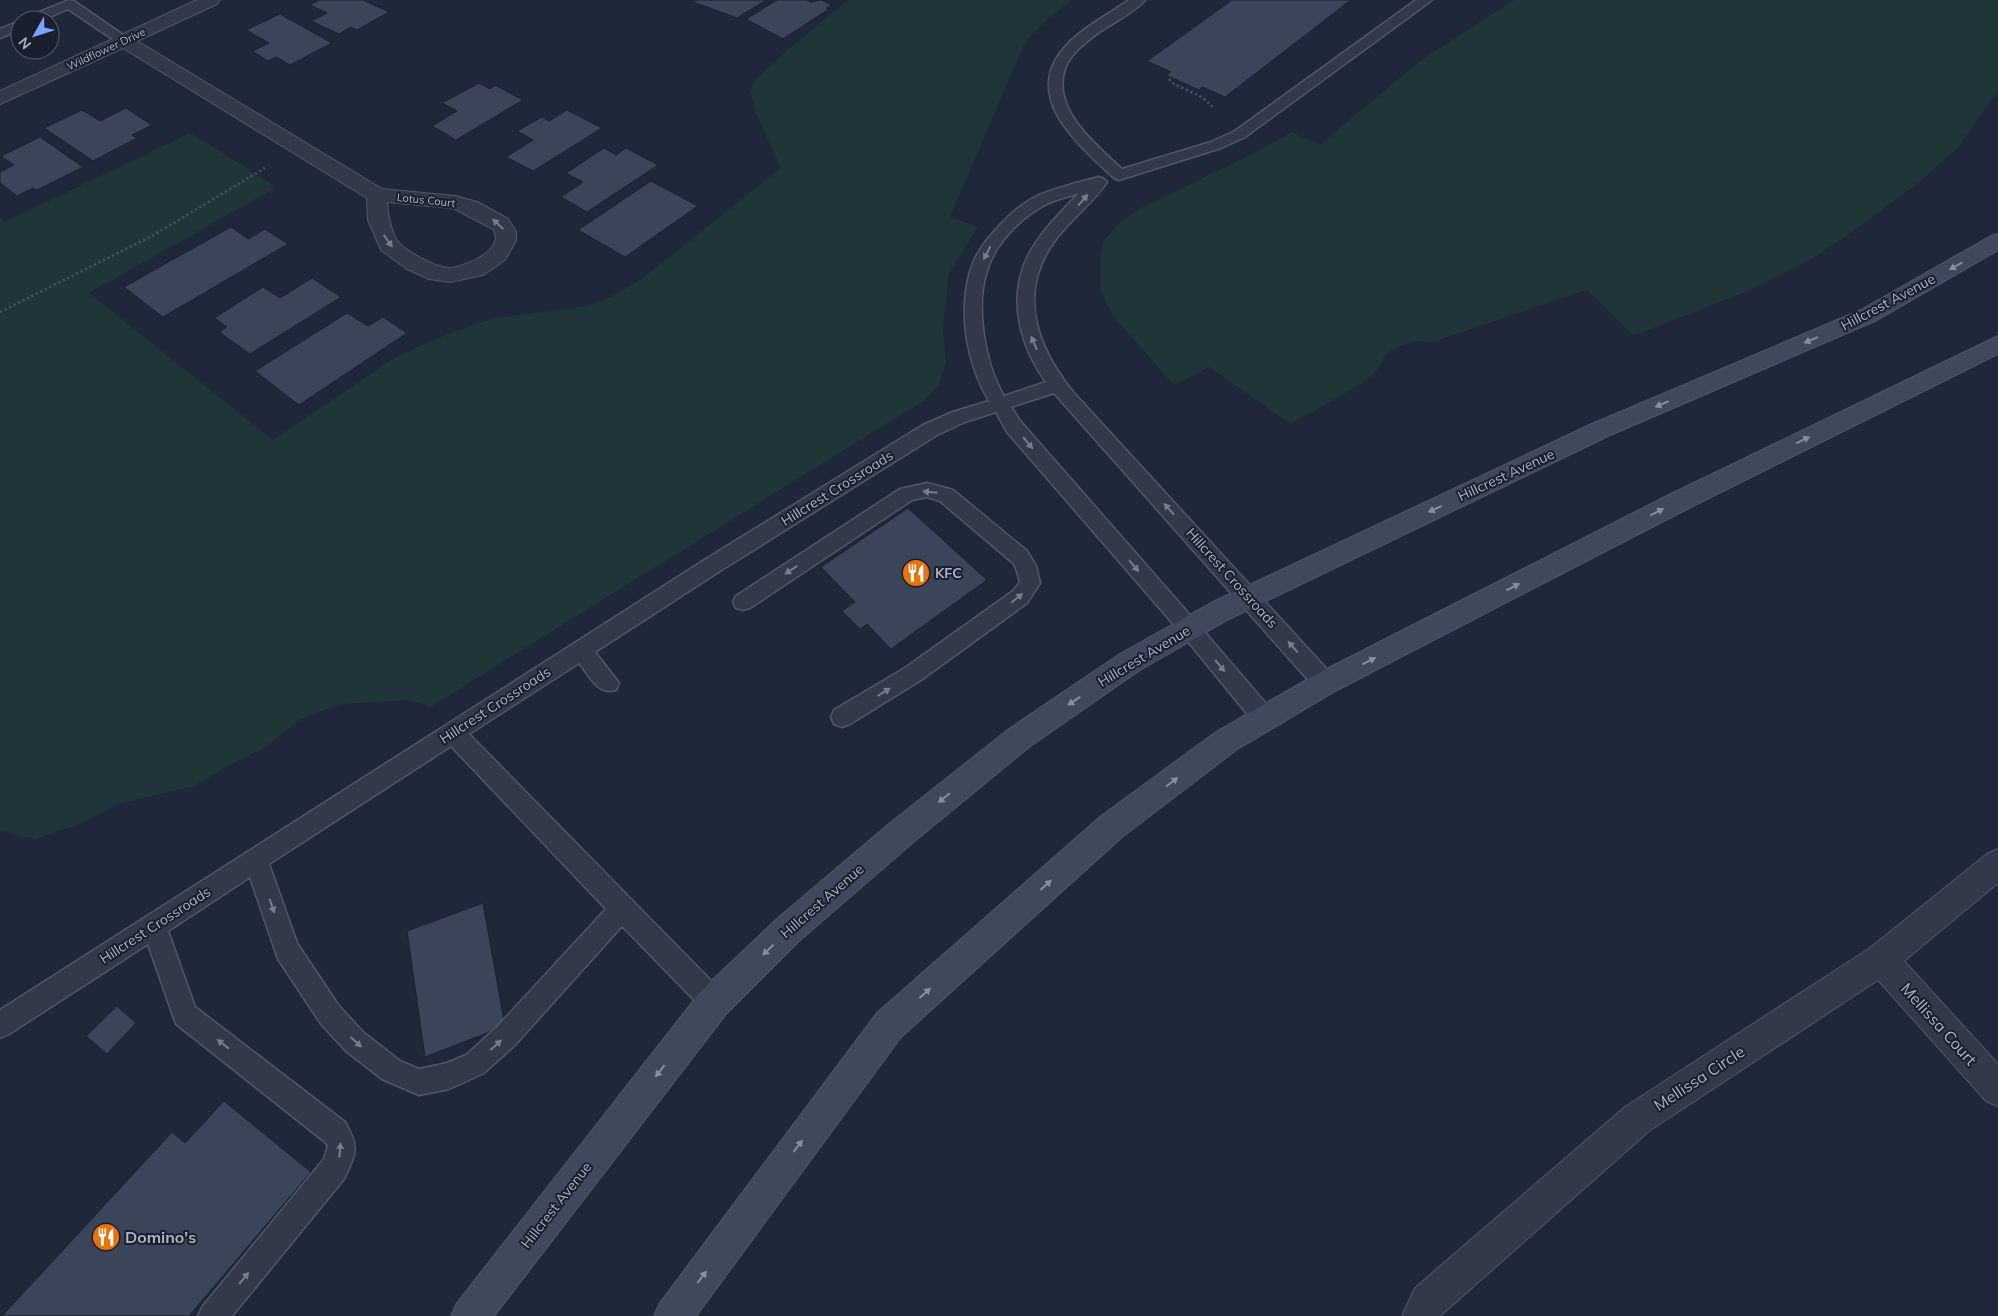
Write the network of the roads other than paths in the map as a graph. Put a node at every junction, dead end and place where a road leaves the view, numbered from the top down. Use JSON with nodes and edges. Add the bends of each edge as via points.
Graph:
{"nodes":[{"id":1,"x":211,"y":0,"type":"edge"},
{"id":2,"x":1138,"y":0,"type":"edge"},
{"id":3,"x":1425,"y":0,"type":"edge"},
{"id":4,"x":55,"y":10,"type":"edge"},
{"id":5,"x":125,"y":40,"type":"junction"},
{"id":6,"x":0,"y":98,"type":"edge"},
{"id":7,"x":1118,"y":175,"type":"junction"},
{"id":8,"x":1100,"y":182,"type":"junction"},
{"id":9,"x":377,"y":195,"type":"junction"},
{"id":10,"x":1998,"y":241,"type":"edge"},
{"id":11,"x":1998,"y":344,"type":"edge"},
{"id":12,"x":1058,"y":385,"type":"junction"},
{"id":13,"x":1000,"y":403,"type":"junction"},
{"id":14,"x":1249,"y":597,"type":"junction"},
{"id":15,"x":743,"y":602,"type":"dead end"},
{"id":16,"x":1189,"y":628,"type":"junction"},
{"id":17,"x":581,"y":650,"type":"junction"},
{"id":18,"x":1325,"y":683,"type":"junction"},
{"id":19,"x":608,"y":684,"type":"dead end"},
{"id":20,"x":842,"y":717,"type":"dead end"},
{"id":21,"x":1265,"y":719,"type":"junction"},
{"id":22,"x":453,"y":732,"type":"junction"},
{"id":23,"x":256,"y":860,"type":"junction"},
{"id":24,"x":1998,"y":864,"type":"edge"},
{"id":25,"x":622,"y":909,"type":"junction"},
{"id":26,"x":154,"y":926,"type":"junction"},
{"id":27,"x":1881,"y":959,"type":"junction"},
{"id":28,"x":714,"y":1002,"type":"junction"},
{"id":29,"x":0,"y":1025,"type":"edge"},
{"id":30,"x":1998,"y":1089,"type":"edge"},
{"id":31,"x":213,"y":1316,"type":"edge"},
{"id":32,"x":470,"y":1316,"type":"edge"},
{"id":33,"x":672,"y":1316,"type":"edge"},
{"id":34,"x":1421,"y":1316,"type":"edge"}],
"edges":[{"from":1,"to":5,"type":"street","name":"Wildflower Drive"},
{"from":2,"to":7,"type":"lane","via":[[1068,52],[1054,89],[1069,124]]},
{"from":3,"to":7,"type":"lane","via":[[1240,134],[1216,145]]},
{"from":4,"to":5,"type":"lane","via":[[69,4]]},
{"from":5,"to":6,"type":"street","name":"Wildflower Drive"},
{"from":5,"to":9,"type":"street","name":"Lotus Court"},
{"from":7,"to":8,"type":"lane"},
{"from":12,"to":8,"type":"lane","one_way":true,"via":[[1031,339],[1026,298],[1029,276],[1037,255],[1050,236]]},
{"from":8,"to":13,"type":"lane","one_way":true,"via":[[1042,200],[1020,214],[992,244],[978,271],[974,337],[990,387]]},
{"from":9,"to":9,"type":"street","name":"Lotus Court","one_way":true,"via":[[378,220],[388,245],[415,264],[437,274],[475,270],[498,255],[506,240],[501,224],[456,202]]},
{"from":10,"to":14,"type":"main road","name":"Hillcrest Avenue","one_way":true,"via":[[1869,315],[1600,430]]},
{"from":18,"to":11,"type":"main road","one_way":true,"via":[[1674,504]]},
{"from":12,"to":13,"type":"lane","name":"Hillcrest Crossroads"},
{"from":14,"to":12,"type":"lane","name":"Hillcrest Crossroads","one_way":true},
{"from":13,"to":16,"type":"lane","one_way":true,"via":[[1014,427]]},
{"from":13,"to":17,"type":"lane","name":"Hillcrest Crossroads","via":[[930,430]]},
{"from":14,"to":16,"type":"main road","name":"Hillcrest Avenue"},
{"from":18,"to":14,"type":"lane","name":"Hillcrest Crossroads","one_way":true},
{"from":20,"to":15,"type":"lane","one_way":true,"via":[[913,674],[1020,597],[1030,583],[1020,557],[946,495],[927,490],[907,494]]},
{"from":16,"to":21,"type":"lane","one_way":true},
{"from":16,"to":28,"type":"main road","name":"Hillcrest Avenue","one_way":true,"via":[[1130,662],[1019,738],[788,930]]},
{"from":17,"to":19,"type":"lane"},
{"from":17,"to":22,"type":"lane","name":"Hillcrest Crossroads"},
{"from":18,"to":21,"type":"main road"},
{"from":33,"to":21,"type":"main road","one_way":true,"via":[[889,1025],[1111,827],[1226,741]]},
{"from":22,"to":23,"type":"lane","name":"Hillcrest Crossroads"},
{"from":22,"to":25,"type":"lane"},
{"from":23,"to":25,"type":"lane","one_way":true,"via":[[287,950],[330,1015],[355,1042],[391,1070],[419,1082],[449,1076],[475,1064],[506,1036]]},
{"from":23,"to":26,"type":"lane","name":"Hillcrest Crossroads"},
{"from":24,"to":27,"type":"street","name":"Mellissa Circle"},
{"from":25,"to":28,"type":"lane"},
{"from":26,"to":29,"type":"lane","name":"Hillcrest Crossroads"},
{"from":31,"to":26,"type":"lane","one_way":true,"via":[[334,1169],[342,1144],[335,1132],[185,1014]]},
{"from":27,"to":30,"type":"street","name":"Mellissa Court"},
{"from":27,"to":34,"type":"street","name":"Mellissa Circle","via":[[1636,1119],[1428,1301]]},
{"from":28,"to":32,"type":"main road","name":"Hillcrest Avenue","one_way":true}]}
